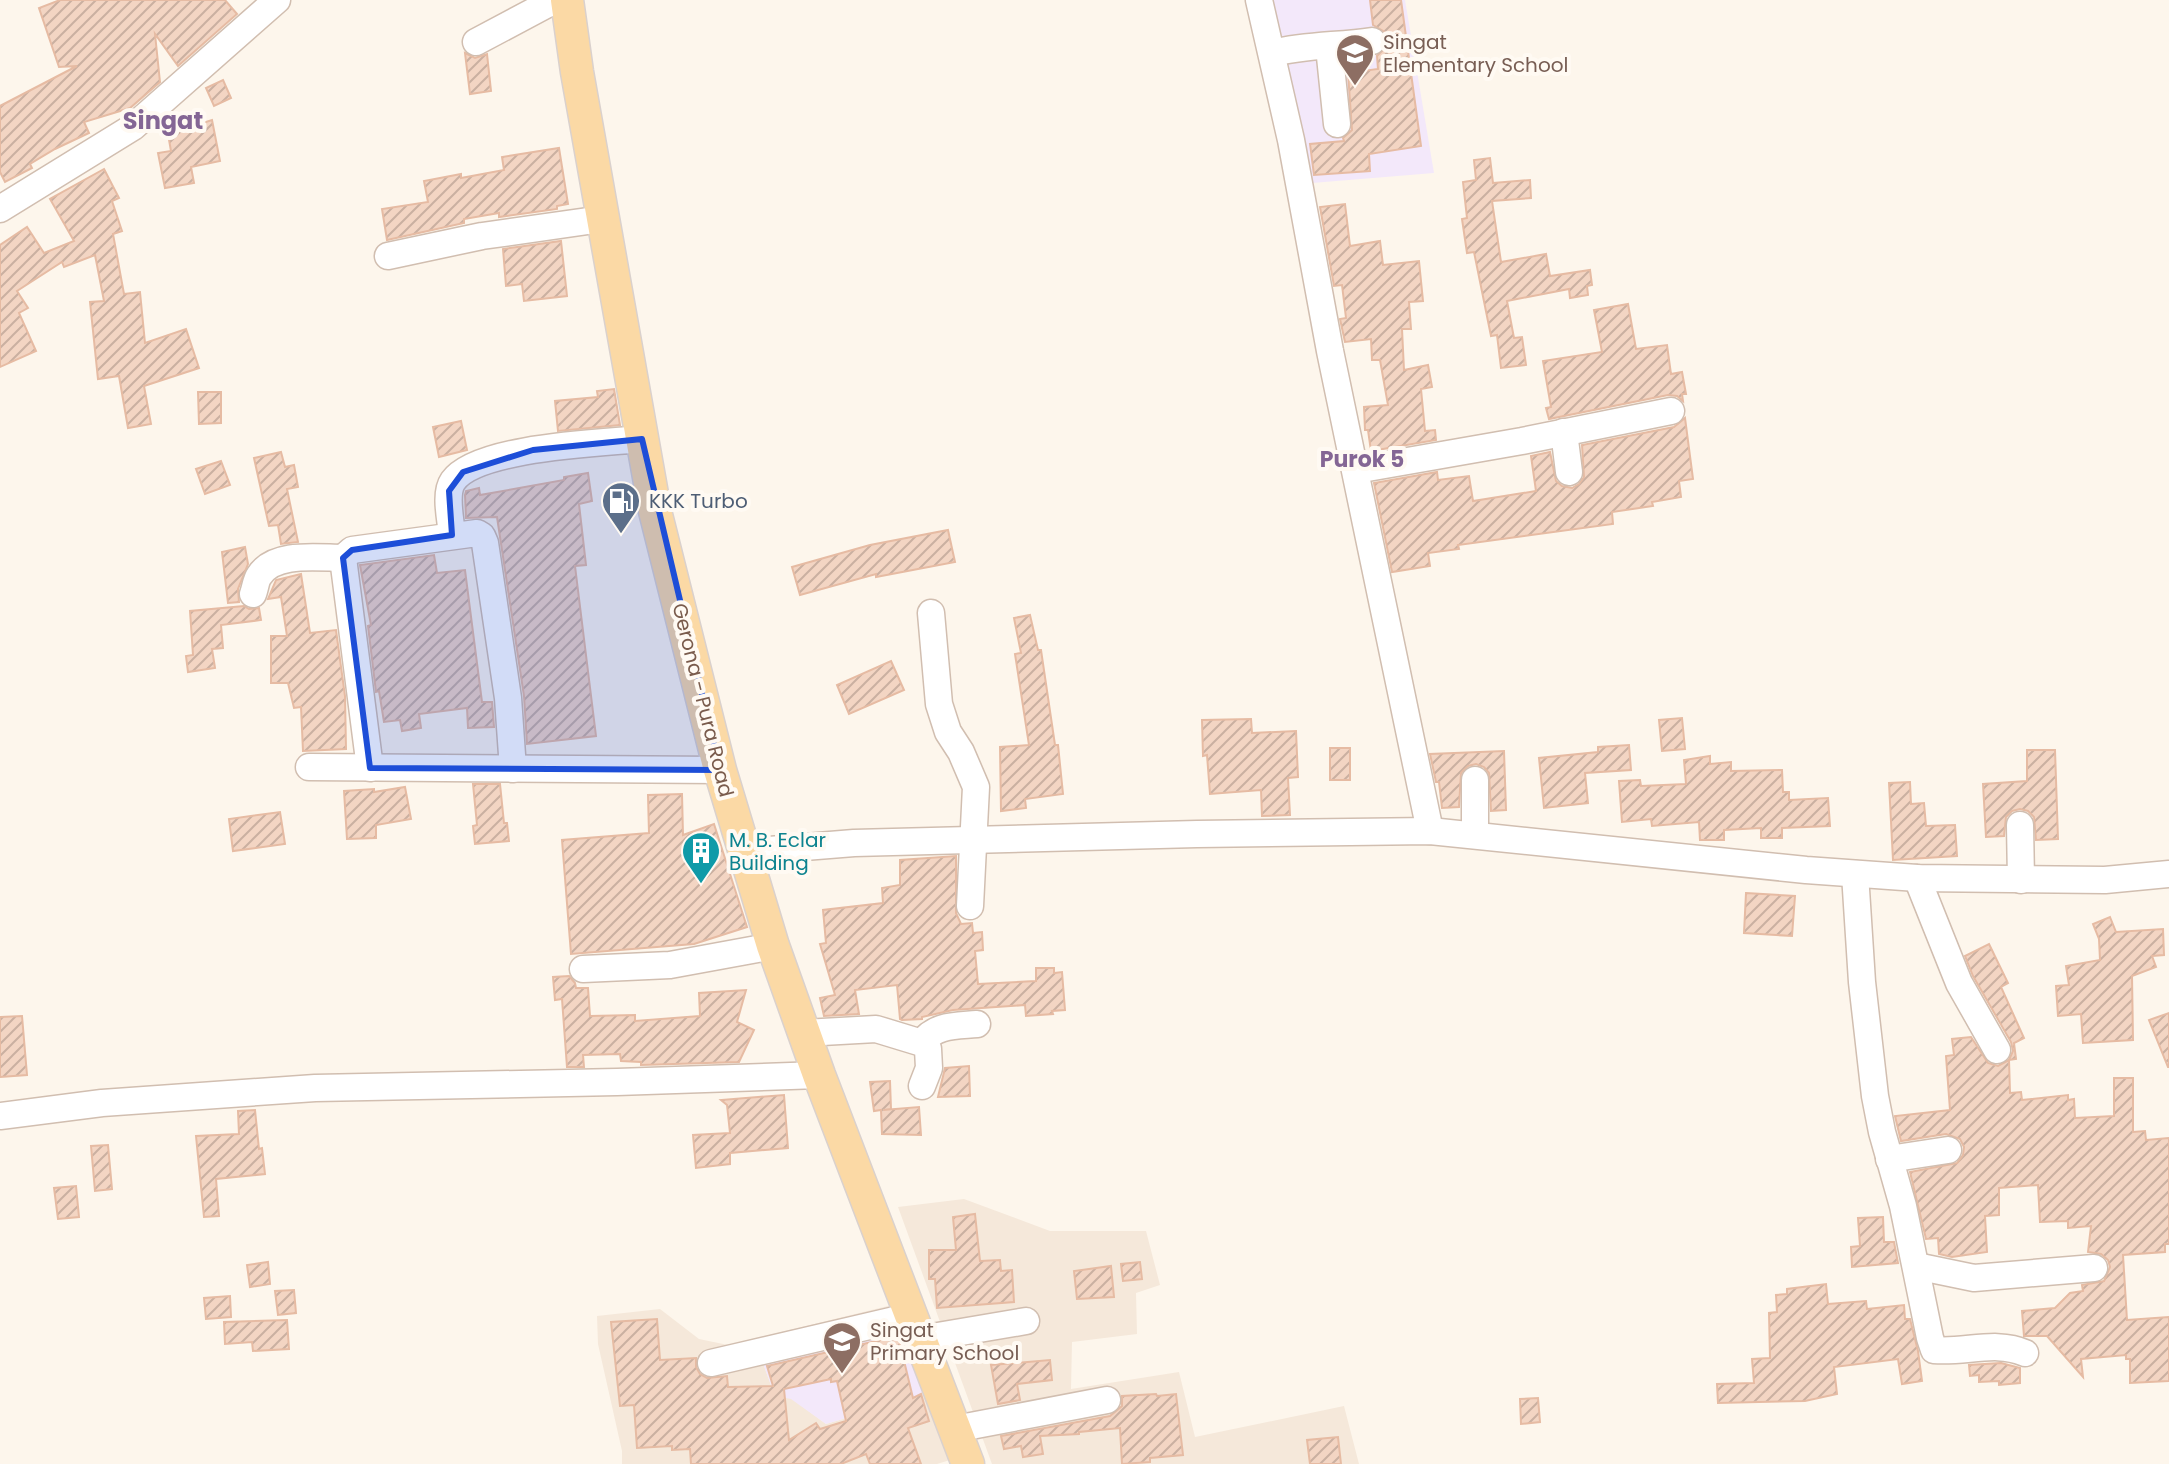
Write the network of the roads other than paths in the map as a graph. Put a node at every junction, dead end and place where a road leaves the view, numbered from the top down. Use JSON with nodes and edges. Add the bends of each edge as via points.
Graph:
{"nodes":[{"id":1,"x":277,"y":0,"type":"edge"},
{"id":2,"x":555,"y":0,"type":"edge"},
{"id":3,"x":567,"y":0,"type":"edge"},
{"id":4,"x":1259,"y":0,"type":"edge"},
{"id":5,"x":1372,"y":41,"type":"dead end"},
{"id":6,"x":476,"y":42,"type":"dead end"},
{"id":7,"x":1329,"y":47,"type":"junction"},
{"id":8,"x":1272,"y":53,"type":"junction"},
{"id":9,"x":1337,"y":124,"type":"dead end"},
{"id":10,"x":0,"y":209,"type":"edge"},
{"id":11,"x":602,"y":219,"type":"junction"},
{"id":12,"x":388,"y":256,"type":"dead end"},
{"id":13,"x":1671,"y":411,"type":"dead end"},
{"id":14,"x":1564,"y":432,"type":"junction"},
{"id":15,"x":642,"y":439,"type":"junction"},
{"id":16,"x":1356,"y":470,"type":"junction"},
{"id":17,"x":1569,"y":472,"type":"dead end"},
{"id":18,"x":452,"y":535,"type":"junction"},
{"id":19,"x":343,"y":558,"type":"junction"},
{"id":20,"x":253,"y":594,"type":"dead end"},
{"id":21,"x":931,"y":613,"type":"dead end"},
{"id":22,"x":309,"y":767,"type":"dead end"},
{"id":23,"x":370,"y":768,"type":"junction"},
{"id":24,"x":513,"y":769,"type":"junction"},
{"id":25,"x":720,"y":770,"type":"junction"},
{"id":26,"x":1475,"y":780,"type":"dead end"},
{"id":27,"x":2020,"y":825,"type":"dead end"},
{"id":28,"x":1430,"y":831,"type":"junction"},
{"id":29,"x":1475,"y":835,"type":"junction"},
{"id":30,"x":975,"y":840,"type":"junction"},
{"id":31,"x":743,"y":852,"type":"junction"},
{"id":32,"x":1855,"y":874,"type":"junction"},
{"id":33,"x":2169,"y":874,"type":"edge"},
{"id":34,"x":1917,"y":878,"type":"junction"},
{"id":35,"x":2021,"y":880,"type":"junction"},
{"id":36,"x":970,"y":906,"type":"dead end"},
{"id":37,"x":773,"y":946,"type":"junction"},
{"id":38,"x":583,"y":969,"type":"dead end"},
{"id":39,"x":977,"y":1024,"type":"dead end"},
{"id":40,"x":804,"y":1033,"type":"junction"},
{"id":41,"x":922,"y":1043,"type":"junction"},
{"id":42,"x":1997,"y":1050,"type":"dead end"},
{"id":43,"x":819,"y":1075,"type":"junction"},
{"id":44,"x":922,"y":1086,"type":"dead end"},
{"id":45,"x":0,"y":1116,"type":"edge"},
{"id":46,"x":1948,"y":1150,"type":"dead end"},
{"id":47,"x":1889,"y":1159,"type":"junction"},
{"id":48,"x":1916,"y":1266,"type":"junction"},
{"id":49,"x":2094,"y":1268,"type":"dead end"},
{"id":50,"x":1026,"y":1321,"type":"dead end"},
{"id":51,"x":916,"y":1327,"type":"junction"},
{"id":52,"x":2025,"y":1353,"type":"dead end"},
{"id":53,"x":711,"y":1363,"type":"dead end"},
{"id":54,"x":1107,"y":1400,"type":"dead end"},
{"id":55,"x":955,"y":1429,"type":"junction"},
{"id":56,"x":968,"y":1464,"type":"edge"}],
"edges":[{"from":1,"to":10,"type":"street","via":[[133,127]]},
{"from":2,"to":6,"type":"street"},
{"from":3,"to":11,"type":"main road","name":"Gerona - Pura Road"},
{"from":4,"to":8,"type":"street"},
{"from":5,"to":7,"type":"street"},
{"from":7,"to":8,"type":"street"},
{"from":7,"to":9,"type":"street"},
{"from":8,"to":16,"type":"street"},
{"from":11,"to":12,"type":"street"},
{"from":11,"to":15,"type":"main road","name":"Gerona - Pura Road"},
{"from":13,"to":14,"type":"street"},
{"from":14,"to":16,"type":"street"},
{"from":14,"to":17,"type":"street"},
{"from":15,"to":18,"type":"street","via":[[533,450],[463,472],[449,491]]},
{"from":15,"to":25,"type":"main road","name":"Gerona - Pura Road"},
{"from":16,"to":28,"type":"street"},
{"from":18,"to":19,"type":"street","via":[[352,550]]},
{"from":18,"to":24,"type":"street","via":[[477,533],[485,543]]},
{"from":19,"to":20,"type":"street","via":[[273,564],[259,576]]},
{"from":19,"to":23,"type":"street"},
{"from":21,"to":30,"type":"street","via":[[939,704],[976,787]]},
{"from":22,"to":23,"type":"street"},
{"from":23,"to":24,"type":"street"},
{"from":24,"to":25,"type":"street"},
{"from":25,"to":31,"type":"main road","name":"Gerona - Pura Road"},
{"from":26,"to":29,"type":"street"},
{"from":27,"to":35,"type":"street"},
{"from":28,"to":29,"type":"street"},
{"from":28,"to":30,"type":"street"},
{"from":29,"to":32,"type":"street"},
{"from":30,"to":31,"type":"street"},
{"from":30,"to":36,"type":"street"},
{"from":31,"to":37,"type":"main road","name":"Gerona - Pura Road"},
{"from":32,"to":34,"type":"street"},
{"from":32,"to":47,"type":"street","via":[[1867,1030]]},
{"from":33,"to":35,"type":"street"},
{"from":34,"to":35,"type":"street"},
{"from":34,"to":42,"type":"street","via":[[1959,983]]},
{"from":37,"to":38,"type":"street","via":[[670,965]]},
{"from":37,"to":40,"type":"main road","name":"Gerona - Pura Road"},
{"from":39,"to":41,"type":"street","via":[[936,1029]]},
{"from":40,"to":41,"type":"street","via":[[876,1029]]},
{"from":40,"to":43,"type":"main road","name":"Gerona - Pura Road"},
{"from":41,"to":44,"type":"street","via":[[928,1049],[929,1068]]},
{"from":43,"to":45,"type":"street","via":[[315,1088]]},
{"from":43,"to":51,"type":"main road","name":"Gerona - Pura Road"},
{"from":46,"to":47,"type":"street"},
{"from":47,"to":48,"type":"street"},
{"from":48,"to":49,"type":"street","via":[[1974,1278]]},
{"from":48,"to":52,"type":"street","via":[[1934,1350],[2003,1346]]},
{"from":50,"to":51,"type":"street"},
{"from":51,"to":53,"type":"street"},
{"from":51,"to":55,"type":"main road","name":"Gerona - Pura Road"},
{"from":54,"to":55,"type":"street"},
{"from":55,"to":56,"type":"main road","name":"Gerona - Pura Road"}]}
